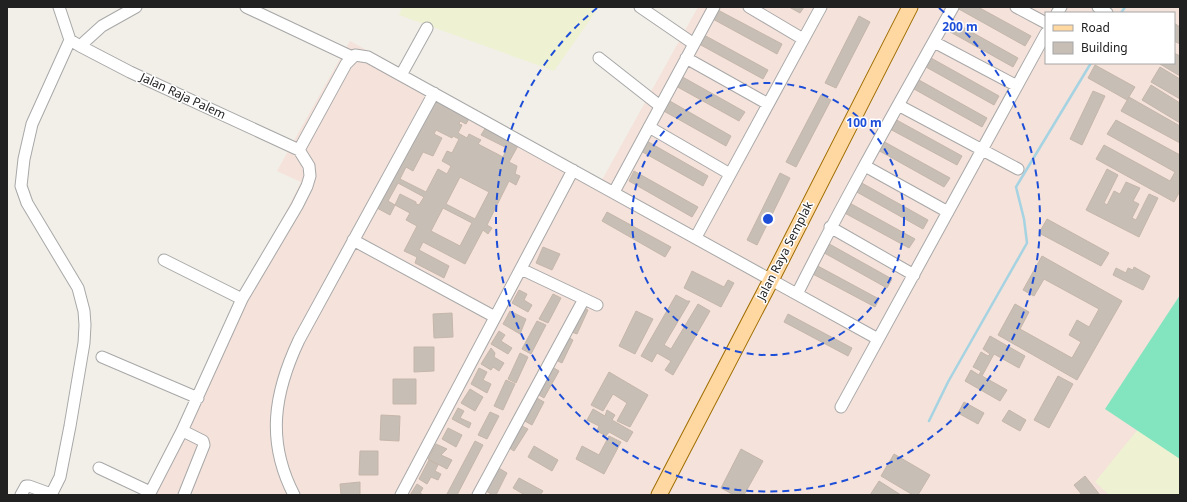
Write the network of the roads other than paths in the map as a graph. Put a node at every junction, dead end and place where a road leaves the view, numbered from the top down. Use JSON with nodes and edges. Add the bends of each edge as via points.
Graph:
{"nodes":[{"id":1,"x":59,"y":7,"type":"edge"},
{"id":2,"x":136,"y":7,"type":"edge"},
{"id":3,"x":246,"y":7,"type":"edge"},
{"id":4,"x":640,"y":7,"type":"edge"},
{"id":5,"x":714,"y":7,"type":"edge"},
{"id":6,"x":749,"y":7,"type":"edge"},
{"id":7,"x":821,"y":7,"type":"edge"},
{"id":8,"x":910,"y":7,"type":"edge"},
{"id":9,"x":953,"y":7,"type":"edge"},
{"id":10,"x":1016,"y":7,"type":"edge"},
{"id":11,"x":1045,"y":22,"type":"edge"},
{"id":12,"x":426,"y":28,"type":"dead end"},
{"id":13,"x":1045,"y":36,"type":"edge"},
{"id":14,"x":803,"y":39,"type":"junction"},
{"id":15,"x":70,"y":40,"type":"junction"},
{"id":16,"x":934,"y":42,"type":"junction"},
{"id":17,"x":694,"y":44,"type":"junction"},
{"id":18,"x":80,"y":46,"type":"junction"},
{"id":19,"x":352,"y":57,"type":"junction"},
{"id":20,"x":599,"y":58,"type":"dead end"},
{"id":21,"x":686,"y":58,"type":"junction"},
{"id":22,"x":401,"y":75,"type":"junction"},
{"id":23,"x":1017,"y":86,"type":"junction"},
{"id":24,"x":434,"y":93,"type":"junction"},
{"id":25,"x":768,"y":104,"type":"junction"},
{"id":26,"x":898,"y":105,"type":"junction"},
{"id":27,"x":660,"y":106,"type":"junction"},
{"id":28,"x":649,"y":128,"type":"junction"},
{"id":29,"x":298,"y":150,"type":"junction"},
{"id":30,"x":982,"y":150,"type":"junction"},
{"id":31,"x":865,"y":166,"type":"junction"},
{"id":32,"x":573,"y":170,"type":"junction"},
{"id":33,"x":1018,"y":170,"type":"dead end"},
{"id":34,"x":730,"y":174,"type":"junction"},
{"id":35,"x":614,"y":192,"type":"junction"},
{"id":36,"x":948,"y":212,"type":"junction"},
{"id":37,"x":830,"y":227,"type":"junction"},
{"id":38,"x":696,"y":237,"type":"junction"},
{"id":39,"x":353,"y":240,"type":"junction"},
{"id":40,"x":164,"y":260,"type":"dead end"},
{"id":41,"x":521,"y":269,"type":"junction"},
{"id":42,"x":914,"y":275,"type":"junction"},
{"id":43,"x":771,"y":280,"type":"junction"},
{"id":44,"x":797,"y":294,"type":"junction"},
{"id":45,"x":242,"y":299,"type":"junction"},
{"id":46,"x":584,"y":299,"type":"junction"},
{"id":47,"x":597,"y":304,"type":"dead end"},
{"id":48,"x":496,"y":316,"type":"junction"},
{"id":49,"x":878,"y":339,"type":"junction"},
{"id":50,"x":102,"y":357,"type":"dead end"},
{"id":51,"x":198,"y":398,"type":"junction"},
{"id":52,"x":841,"y":407,"type":"dead end"},
{"id":53,"x":187,"y":433,"type":"dead end"},
{"id":54,"x":99,"y":468,"type":"dead end"},
{"id":55,"x":149,"y":494,"type":"edge"},
{"id":56,"x":21,"y":495,"type":"edge"},
{"id":57,"x":51,"y":495,"type":"edge"},
{"id":58,"x":184,"y":495,"type":"edge"},
{"id":59,"x":294,"y":495,"type":"edge"},
{"id":60,"x":401,"y":495,"type":"edge"},
{"id":61,"x":478,"y":495,"type":"edge"},
{"id":62,"x":659,"y":495,"type":"edge"}],
"edges":[{"from":1,"to":15,"type":"street"},
{"from":2,"to":18,"type":"street","via":[[102,26]]},
{"from":3,"to":19,"type":"street"},
{"from":4,"to":17,"type":"street"},
{"from":5,"to":17,"type":"street"},
{"from":6,"to":14,"type":"street"},
{"from":7,"to":14,"type":"street"},
{"from":8,"to":43,"type":"main road","name":"Jalan Raya Semplak"},
{"from":9,"to":16,"type":"street"},
{"from":10,"to":11,"type":"street"},
{"from":12,"to":22,"type":"street"},
{"from":13,"to":23,"type":"street"},
{"from":14,"to":25,"type":"street"},
{"from":15,"to":18,"type":"street","name":"Jalan Raja Palem"},
{"from":15,"to":57,"type":"street","via":[[32,124],[21,186],[27,203],[78,288],[84,311],[84,343],[70,426],[60,478]]},
{"from":16,"to":23,"type":"street"},
{"from":16,"to":26,"type":"street"},
{"from":17,"to":21,"type":"street"},
{"from":18,"to":29,"type":"street","name":"Jalan Raja Palem"},
{"from":19,"to":22,"type":"street","via":[[368,57]]},
{"from":19,"to":29,"type":"street"},
{"from":20,"to":27,"type":"street"},
{"from":21,"to":25,"type":"street"},
{"from":21,"to":27,"type":"street"},
{"from":22,"to":24,"type":"street"},
{"from":23,"to":30,"type":"street"},
{"from":24,"to":32,"type":"street"},
{"from":24,"to":39,"type":"street"},
{"from":25,"to":34,"type":"street"},
{"from":26,"to":30,"type":"street"},
{"from":26,"to":31,"type":"street"},
{"from":27,"to":28,"type":"street"},
{"from":28,"to":34,"type":"street"},
{"from":28,"to":35,"type":"street"},
{"from":29,"to":45,"type":"street","via":[[309,166],[309,182]]},
{"from":30,"to":33,"type":"street"},
{"from":30,"to":36,"type":"street"},
{"from":31,"to":36,"type":"street"},
{"from":31,"to":37,"type":"street"},
{"from":32,"to":35,"type":"street"},
{"from":32,"to":41,"type":"street"},
{"from":34,"to":38,"type":"street"},
{"from":35,"to":38,"type":"street"},
{"from":36,"to":42,"type":"street"},
{"from":37,"to":42,"type":"street"},
{"from":37,"to":44,"type":"street"},
{"from":38,"to":43,"type":"street"},
{"from":39,"to":48,"type":"street"},
{"from":39,"to":59,"type":"street","via":[[291,356],[280,388],[277,404],[277,440],[280,459]]},
{"from":40,"to":45,"type":"street"},
{"from":41,"to":46,"type":"street"},
{"from":41,"to":48,"type":"street"},
{"from":42,"to":49,"type":"street"},
{"from":43,"to":44,"type":"street"},
{"from":43,"to":62,"type":"main road","name":"Jalan Raya Semplak"},
{"from":44,"to":49,"type":"street"},
{"from":45,"to":51,"type":"street"},
{"from":46,"to":47,"type":"street"},
{"from":46,"to":61,"type":"street"},
{"from":48,"to":60,"type":"street"},
{"from":49,"to":52,"type":"street"},
{"from":50,"to":51,"type":"street"},
{"from":51,"to":55,"type":"street"},
{"from":53,"to":58,"type":"street","via":[[203,441],[204,445]]},
{"from":54,"to":55,"type":"street"},
{"from":56,"to":57,"type":"street","via":[[26,486]]}]}
